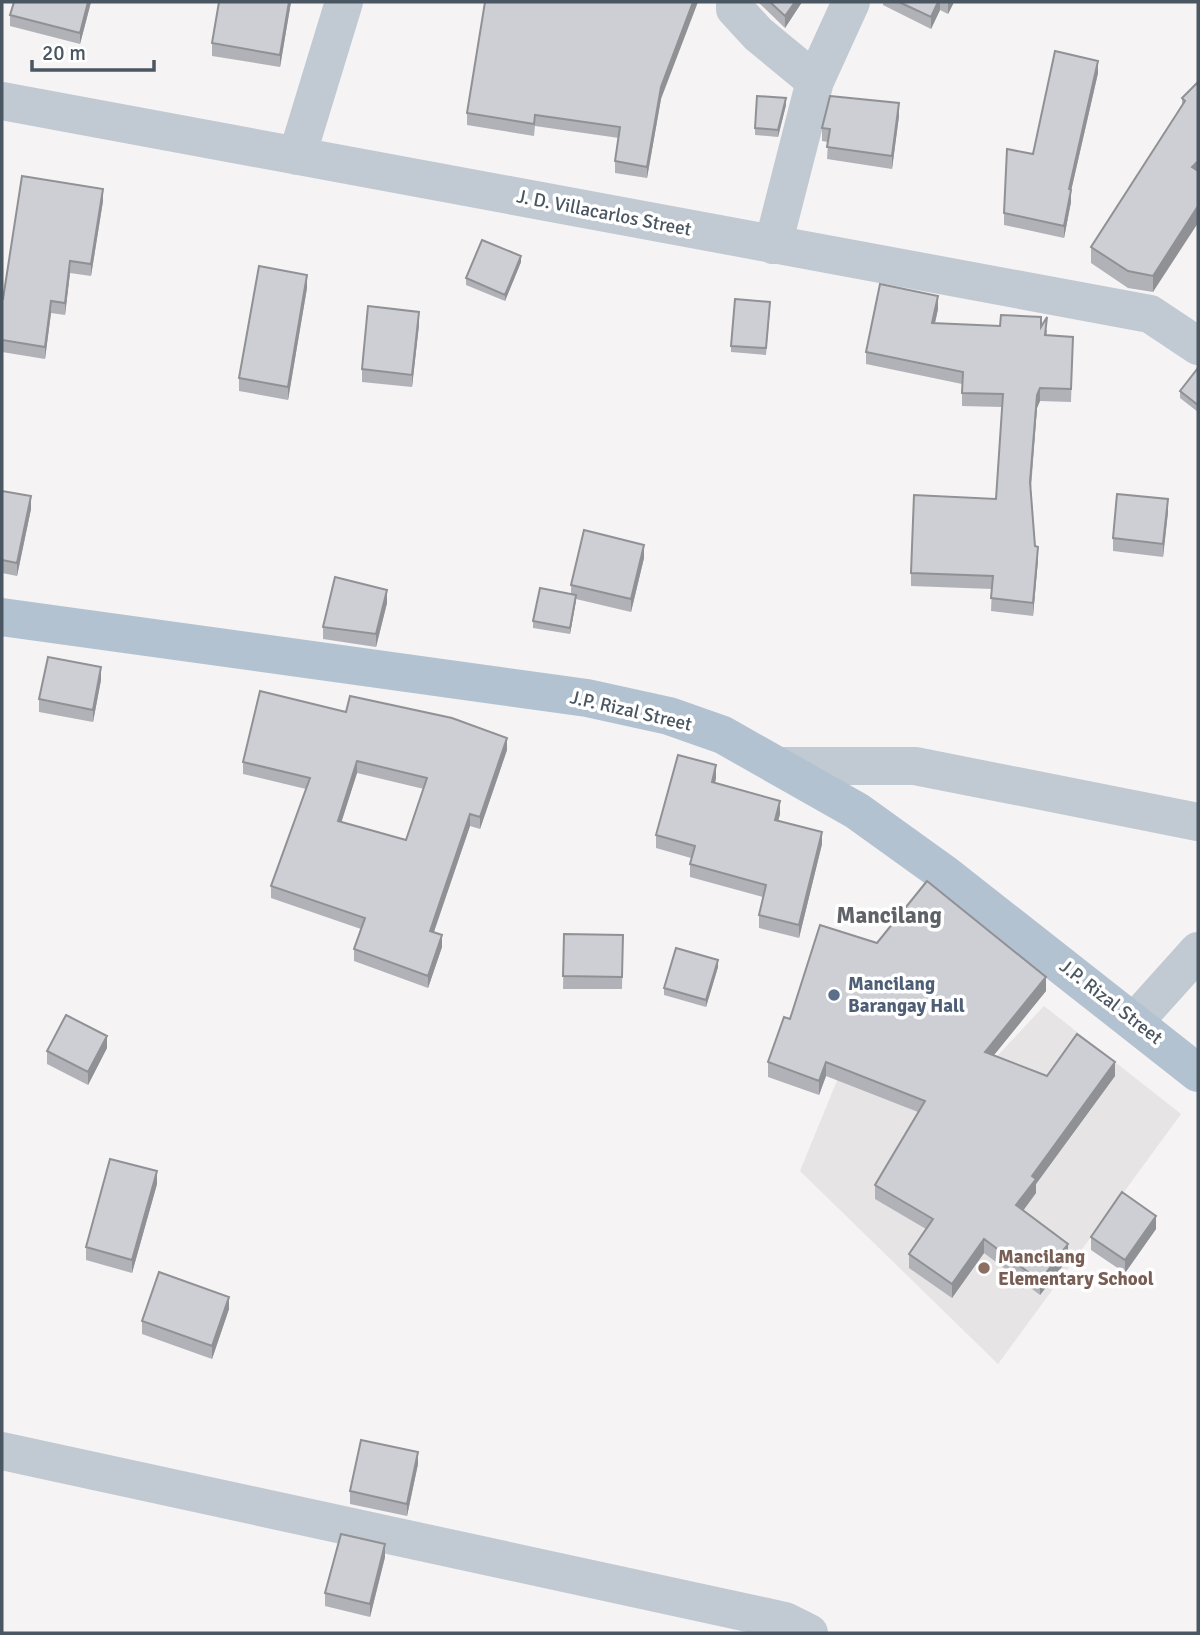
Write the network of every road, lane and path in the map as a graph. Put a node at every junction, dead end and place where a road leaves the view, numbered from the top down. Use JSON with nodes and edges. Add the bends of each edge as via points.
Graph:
{"nodes":[{"id":1,"x":344,"y":2,"type":"edge"},
{"id":2,"x":735,"y":2,"type":"edge"},
{"id":3,"x":852,"y":2,"type":"edge"},
{"id":4,"x":815,"y":81,"type":"junction"},
{"id":5,"x":2,"y":101,"type":"edge"},
{"id":6,"x":297,"y":156,"type":"junction"},
{"id":7,"x":774,"y":245,"type":"junction"},
{"id":8,"x":1198,"y":346,"type":"edge"},
{"id":9,"x":2,"y":617,"type":"edge"},
{"id":10,"x":780,"y":766,"type":"junction"},
{"id":11,"x":1198,"y":822,"type":"edge"},
{"id":12,"x":1198,"y":951,"type":"edge"},
{"id":13,"x":1136,"y":1020,"type":"junction"},
{"id":14,"x":1198,"y":1073,"type":"edge"},
{"id":15,"x":2,"y":1451,"type":"edge"},
{"id":16,"x":808,"y":1633,"type":"edge"}],
"edges":[{"from":1,"to":6,"type":"street"},
{"from":2,"to":4,"type":"street","via":[[735,9],[758,34]]},
{"from":3,"to":4,"type":"street"},
{"from":4,"to":7,"type":"street"},
{"from":5,"to":6,"type":"street","name":"J. D. Villacarlos Street"},
{"from":6,"to":7,"type":"street","name":"J. D. Villacarlos Street"},
{"from":7,"to":8,"type":"street","name":"J. D. Villacarlos Street","via":[[1150,314]]},
{"from":9,"to":10,"type":"main road","name":"J.P. Rizal Street","via":[[587,698],[723,735]]},
{"from":10,"to":11,"type":"street","via":[[915,766]]},
{"from":10,"to":13,"type":"main road","name":"J.P. Rizal Street","via":[[857,811],[946,874]]},
{"from":12,"to":13,"type":"street"},
{"from":13,"to":14,"type":"main road","name":"J.P. Rizal Street"},
{"from":15,"to":16,"type":"street","via":[[785,1621]]}]}
